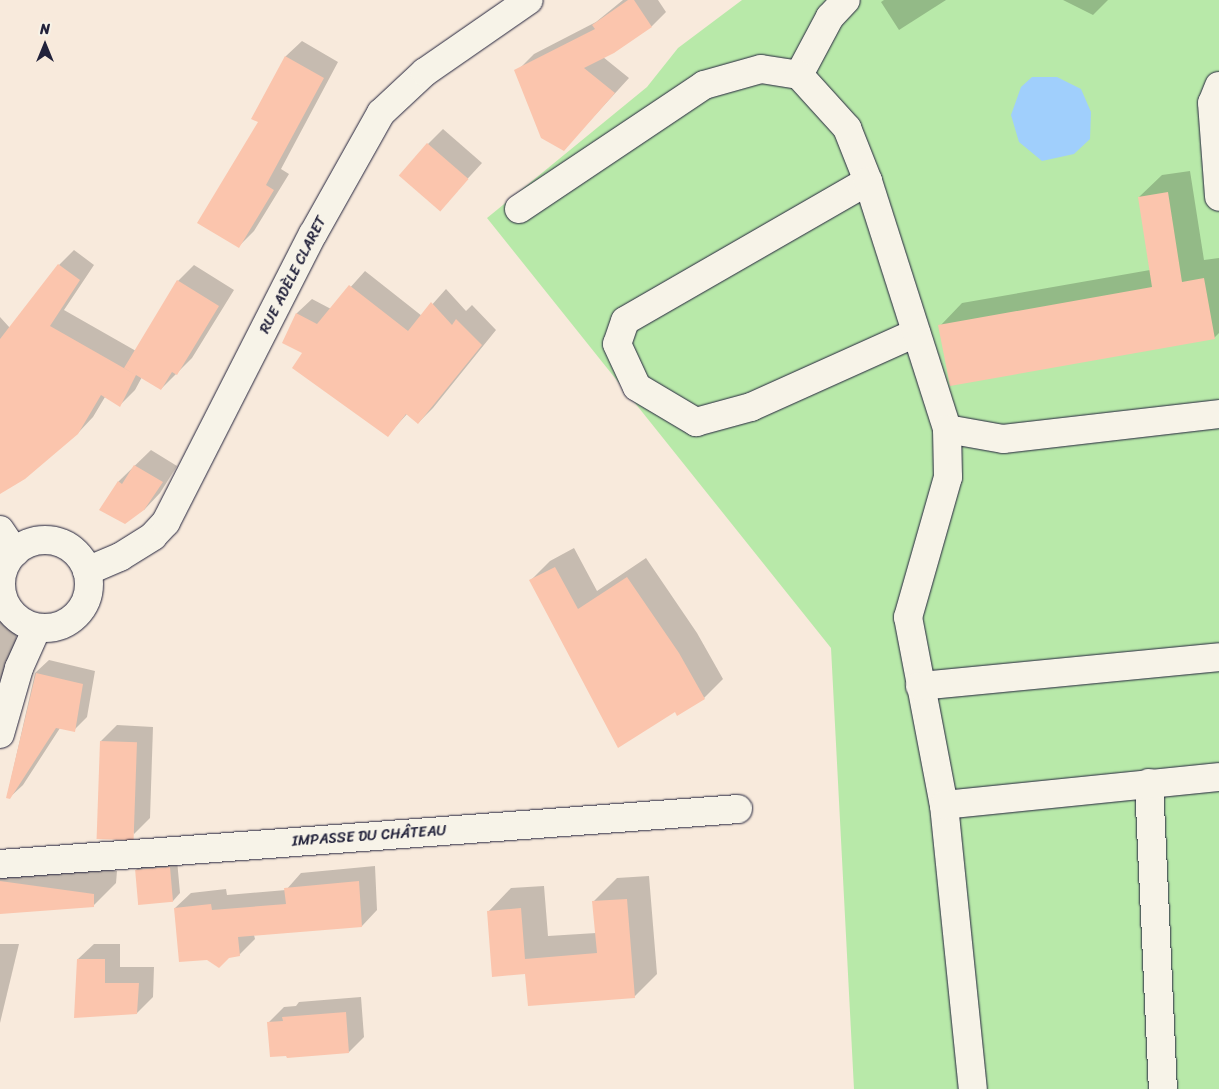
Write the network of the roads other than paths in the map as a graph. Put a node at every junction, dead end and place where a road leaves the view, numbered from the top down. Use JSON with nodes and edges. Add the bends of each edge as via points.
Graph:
{"nodes":[{"id":1,"x":529,"y":0,"type":"edge"},
{"id":2,"x":846,"y":0,"type":"edge"},
{"id":3,"x":799,"y":75,"type":"junction"},
{"id":4,"x":1219,"y":86,"type":"edge"},
{"id":5,"x":868,"y":181,"type":"junction"},
{"id":6,"x":1219,"y":197,"type":"edge"},
{"id":7,"x":519,"y":209,"type":"dead end"},
{"id":8,"x":916,"y":333,"type":"junction"},
{"id":9,"x":1219,"y":414,"type":"edge"},
{"id":10,"x":947,"y":429,"type":"junction"},
{"id":11,"x":0,"y":530,"type":"edge"},
{"id":12,"x":15,"y":552,"type":"junction"},
{"id":13,"x":88,"y":571,"type":"junction"},
{"id":14,"x":37,"y":628,"type":"junction"},
{"id":15,"x":1219,"y":657,"type":"edge"},
{"id":16,"x":920,"y":686,"type":"junction"},
{"id":17,"x":0,"y":734,"type":"edge"},
{"id":18,"x":1219,"y":777,"type":"edge"},
{"id":19,"x":1149,"y":784,"type":"junction"},
{"id":20,"x":944,"y":805,"type":"junction"},
{"id":21,"x":738,"y":808,"type":"dead end"},
{"id":22,"x":0,"y":864,"type":"edge"},
{"id":23,"x":973,"y":1089,"type":"edge"},
{"id":24,"x":1162,"y":1089,"type":"edge"}],
"edges":[{"from":1,"to":13,"type":"street","name":"RUE ADÈLE CLARET","via":[[424,72],[381,113],[313,234],[166,522],[154,536],[120,557]]},
{"from":2,"to":3,"type":"street","via":[[830,17]]},
{"from":3,"to":5,"type":"street","via":[[847,128]]},
{"from":3,"to":7,"type":"street","via":[[761,70],[704,85]]},
{"from":4,"to":6,"type":"street","via":[[1212,103]]},
{"from":5,"to":8,"type":"street"},
{"from":5,"to":8,"type":"street","via":[[625,321],[617,344],[638,386],[696,422],[751,407]]},
{"from":8,"to":10,"type":"street"},
{"from":9,"to":10,"type":"street","via":[[1003,439]]},
{"from":10,"to":16,"type":"street","via":[[948,477],[908,617]]},
{"from":11,"to":12,"type":"street"},
{"from":12,"to":13,"type":"street","via":[[32,543],[52,541],[70,548]]},
{"from":12,"to":14,"type":"street","via":[[1,581],[3,597],[10,611],[22,622]]},
{"from":13,"to":14,"type":"street","via":[[89,584],[82,609],[74,618],[63,625]]},
{"from":14,"to":17,"type":"street","via":[[19,668]]},
{"from":15,"to":16,"type":"street"},
{"from":16,"to":20,"type":"street"},
{"from":18,"to":19,"type":"street"},
{"from":19,"to":20,"type":"street"},
{"from":19,"to":24,"type":"street"},
{"from":20,"to":23,"type":"street"},
{"from":21,"to":22,"type":"street","name":"IMPASSE DU CHÂTEAU"}]}
